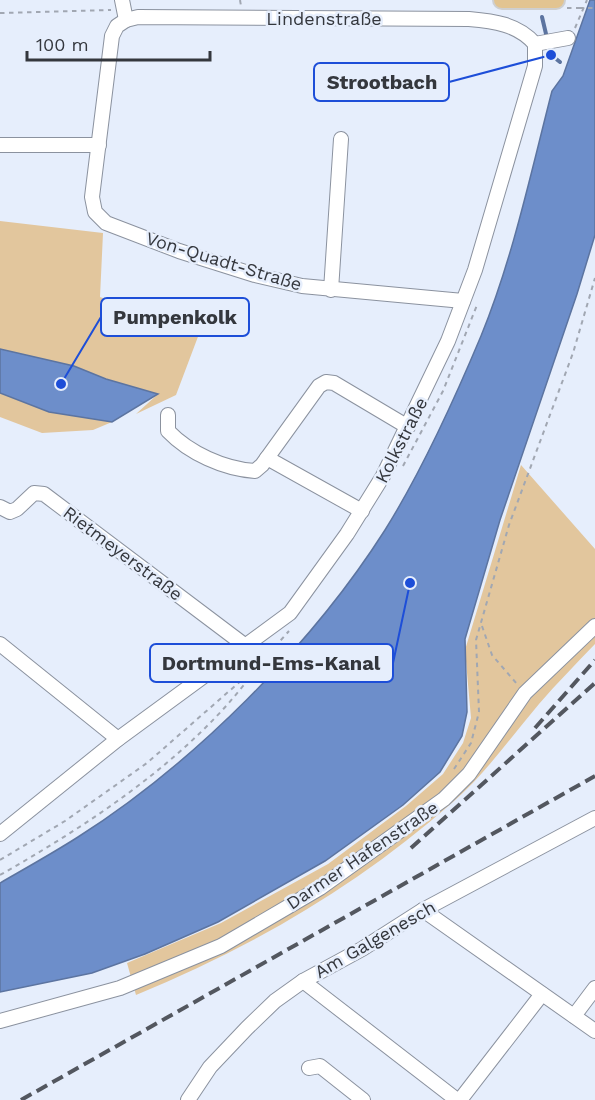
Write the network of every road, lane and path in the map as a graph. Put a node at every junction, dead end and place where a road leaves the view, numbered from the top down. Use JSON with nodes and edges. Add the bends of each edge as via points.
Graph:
{"nodes":[{"id":1,"x":502,"y":0,"type":"edge"},
{"id":2,"x":556,"y":0,"type":"edge"},
{"id":3,"x":586,"y":0,"type":"edge"},
{"id":4,"x":579,"y":8,"type":"dead end"},
{"id":5,"x":595,"y":8,"type":"edge"},
{"id":6,"x":124,"y":10,"type":"edge"},
{"id":7,"x":0,"y":13,"type":"edge"},
{"id":8,"x":568,"y":38,"type":"joint"},
{"id":9,"x":543,"y":43,"type":"junction"},
{"id":10,"x":341,"y":139,"type":"dead end"},
{"id":11,"x":0,"y":145,"type":"edge"},
{"id":12,"x":99,"y":145,"type":"junction"},
{"id":13,"x":595,"y":278,"type":"edge"},
{"id":14,"x":331,"y":290,"type":"junction"},
{"id":15,"x":463,"y":302,"type":"junction"},
{"id":16,"x":168,"y":415,"type":"dead end"},
{"id":17,"x":408,"y":427,"type":"junction"},
{"id":18,"x":267,"y":459,"type":"junction"},
{"id":19,"x":0,"y":507,"type":"edge"},
{"id":20,"x":362,"y":511,"type":"junction"},
{"id":21,"x":481,"y":624,"type":"junction"},
{"id":22,"x":595,"y":626,"type":"edge"},
{"id":23,"x":0,"y":644,"type":"edge"},
{"id":24,"x":243,"y":644,"type":"junction"},
{"id":25,"x":525,"y":693,"type":"junction"},
{"id":26,"x":118,"y":739,"type":"junction"},
{"id":27,"x":454,"y":770,"type":"dead end"},
{"id":28,"x":595,"y":818,"type":"edge"},
{"id":29,"x":0,"y":834,"type":"edge"},
{"id":30,"x":0,"y":860,"type":"edge"},
{"id":31,"x":0,"y":875,"type":"edge"},
{"id":32,"x":423,"y":910,"type":"junction"},
{"id":33,"x":303,"y":981,"type":"junction"},
{"id":34,"x":595,"y":988,"type":"edge"},
{"id":35,"x":542,"y":994,"type":"junction"},
{"id":36,"x":574,"y":1016,"type":"junction"},
{"id":37,"x":0,"y":1021,"type":"edge"},
{"id":38,"x":595,"y":1031,"type":"edge"},
{"id":39,"x":309,"y":1068,"type":"dead end"},
{"id":40,"x":188,"y":1100,"type":"edge"},
{"id":41,"x":363,"y":1100,"type":"edge"},
{"id":42,"x":458,"y":1100,"type":"edge"}],
"edges":[{"from":1,"to":2,"type":"main road"},
{"from":3,"to":8,"type":"path","via":[[579,22]]},
{"from":4,"to":5,"type":"path","bridge":true},
{"from":6,"to":7,"type":"path"},
{"from":6,"to":9,"type":"street","name":"Lindenstraße","via":[[138,17],[469,19],[518,30]]},
{"from":6,"to":12,"type":"street","name":"Von-Quadt-Straße","via":[[112,36]]},
{"from":8,"to":9,"type":"street"},
{"from":9,"to":15,"type":"street","name":"Kolkstraße"},
{"from":10,"to":14,"type":"street"},
{"from":11,"to":12,"type":"street"},
{"from":12,"to":14,"type":"street","name":"Von-Quadt-Straße","via":[[92,197],[95,212],[106,223],[255,275]]},
{"from":13,"to":21,"type":"path","via":[[573,353],[509,525]]},
{"from":14,"to":15,"type":"street","name":"Von-Quadt-Straße"},
{"from":15,"to":17,"type":"street","name":"Kolkstraße"},
{"from":16,"to":18,"type":"street","via":[[168,431],[194,452],[243,470],[255,471]]},
{"from":17,"to":18,"type":"street","via":[[326,382],[319,386]]},
{"from":17,"to":20,"type":"street","name":"Kolkstraße"},
{"from":18,"to":20,"type":"street"},
{"from":19,"to":24,"type":"street","name":"Rietmeyerstraße","via":[[10,512],[34,493],[44,494]]},
{"from":20,"to":24,"type":"street","name":"Kolkstraße","via":[[290,613]]},
{"from":21,"to":25,"type":"path","via":[[492,655]]},
{"from":21,"to":27,"type":"path","via":[[476,640],[479,712],[471,743]]},
{"from":22,"to":25,"type":"street","name":"Darmer Hafenstraße"},
{"from":23,"to":26,"type":"street"},
{"from":24,"to":26,"type":"street","name":"Kolkstraße"},
{"from":25,"to":37,"type":"street","name":"Darmer Hafenstraße","via":[[469,774],[444,799],[320,888],[221,946],[130,983]]},
{"from":26,"to":29,"type":"street","name":"Kolkstraße"},
{"from":28,"to":32,"type":"street","name":"Am Galgenesch"},
{"from":30,"to":31,"type":"path","via":[[65,821],[147,763],[255,669],[227,704],[158,768],[73,833]]},
{"from":32,"to":33,"type":"street","name":"Am Galgenesch"},
{"from":32,"to":35,"type":"street"},
{"from":33,"to":40,"type":"street","name":"Am Galgenesch","via":[[274,1001],[247,1028],[210,1067]]},
{"from":33,"to":42,"type":"street"},
{"from":34,"to":36,"type":"street"},
{"from":35,"to":36,"type":"street"},
{"from":35,"to":42,"type":"street"},
{"from":36,"to":38,"type":"street"},
{"from":39,"to":41,"type":"street","via":[[320,1066]]}]}
